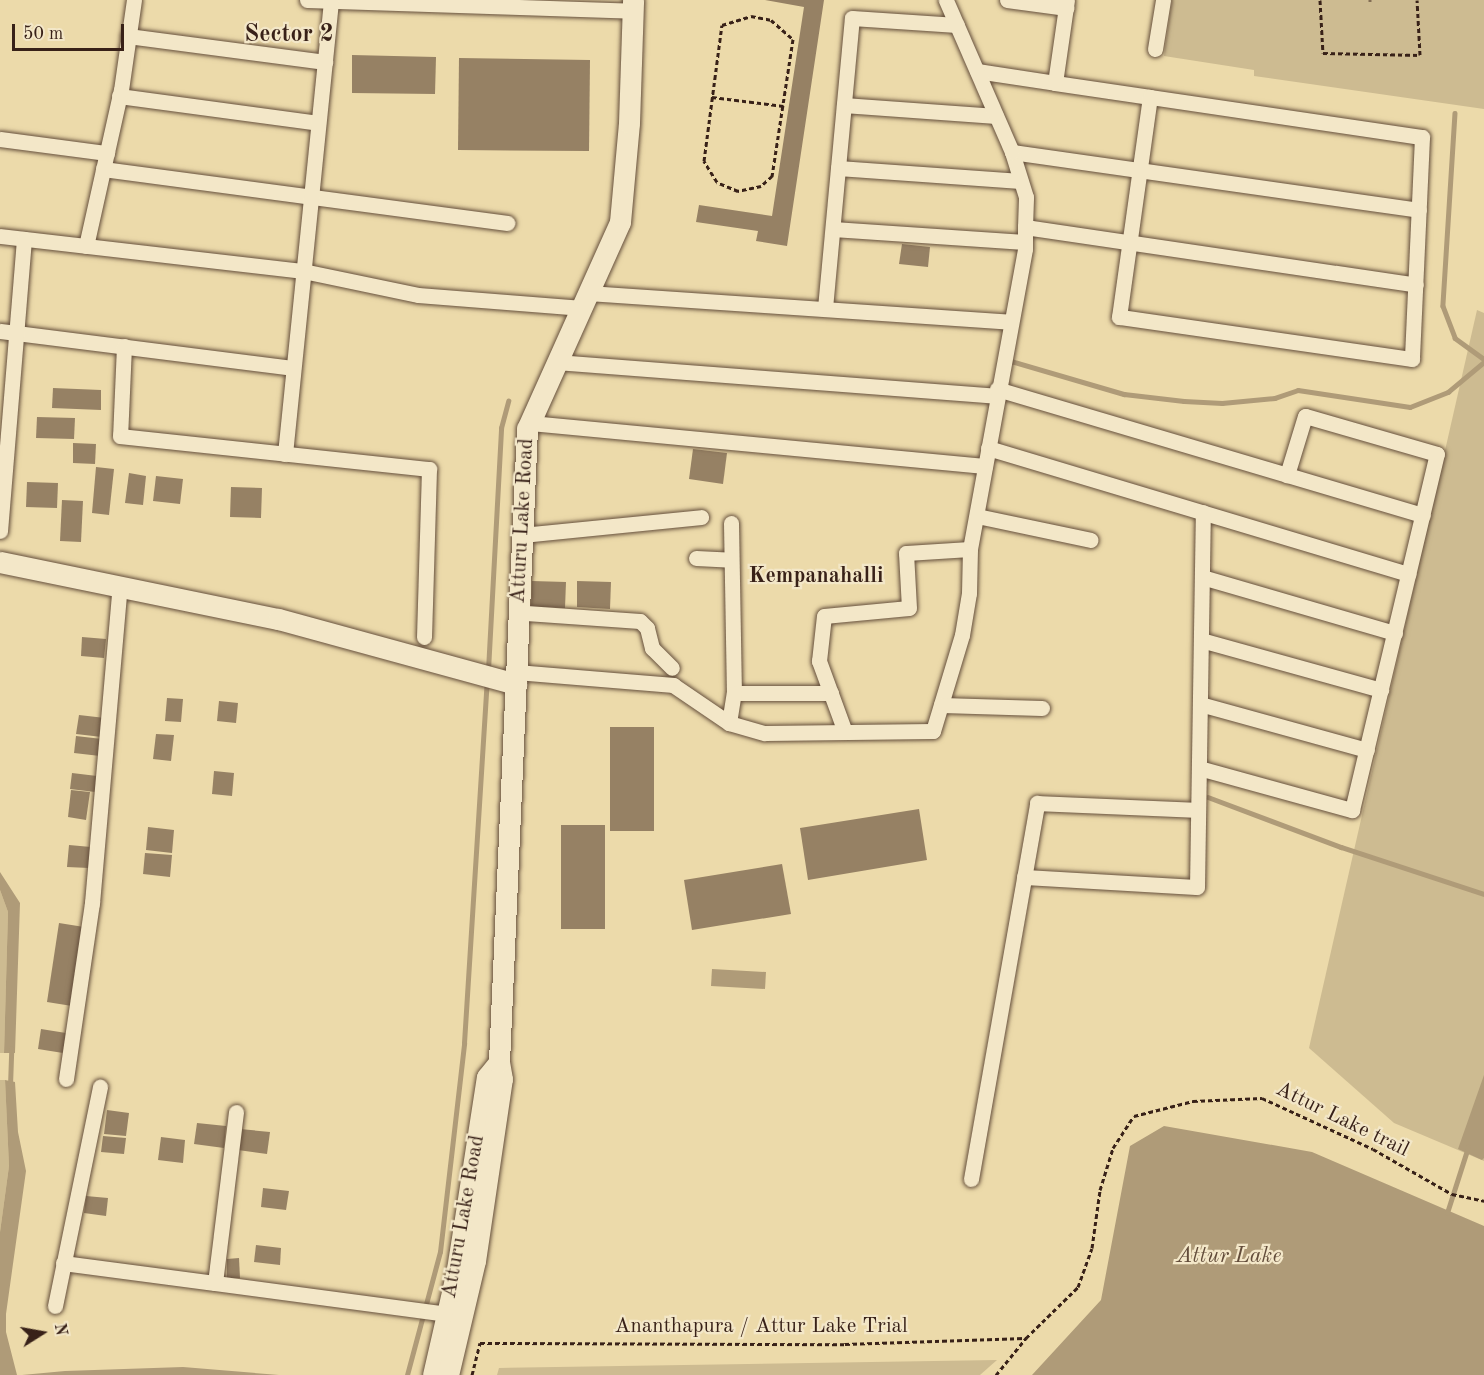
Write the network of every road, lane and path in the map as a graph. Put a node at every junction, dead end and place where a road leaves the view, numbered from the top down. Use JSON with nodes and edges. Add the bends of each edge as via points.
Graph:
{"nodes":[{"id":1,"x":134,"y":0,"type":"edge"},
{"id":2,"x":307,"y":0,"type":"edge"},
{"id":3,"x":946,"y":0,"type":"edge"},
{"id":4,"x":1007,"y":0,"type":"edge"},
{"id":5,"x":1162,"y":0,"type":"edge"},
{"id":6,"x":1320,"y":0,"type":"edge"},
{"id":7,"x":1417,"y":0,"type":"edge"},
{"id":8,"x":331,"y":2,"type":"edge"},
{"id":9,"x":428,"y":4,"type":"edge"},
{"id":10,"x":1067,"y":4,"type":"edge"},
{"id":11,"x":633,"y":6,"type":"edge"},
{"id":12,"x":957,"y":25,"type":"junction"},
{"id":13,"x":128,"y":36,"type":"junction"},
{"id":14,"x":1155,"y":49,"type":"dead end"},
{"id":15,"x":325,"y":62,"type":"junction"},
{"id":16,"x":977,"y":71,"type":"junction"},
{"id":17,"x":1056,"y":83,"type":"junction"},
{"id":18,"x":119,"y":96,"type":"junction"},
{"id":19,"x":712,"y":97,"type":"junction"},
{"id":20,"x":1150,"y":97,"type":"junction"},
{"id":21,"x":844,"y":105,"type":"junction"},
{"id":22,"x":783,"y":106,"type":"junction"},
{"id":23,"x":996,"y":116,"type":"junction"},
{"id":24,"x":318,"y":123,"type":"junction"},
{"id":25,"x":0,"y":139,"type":"edge"},
{"id":26,"x":1012,"y":152,"type":"junction"},
{"id":27,"x":107,"y":153,"type":"junction"},
{"id":28,"x":838,"y":168,"type":"junction"},
{"id":29,"x":103,"y":169,"type":"junction"},
{"id":30,"x":1140,"y":170,"type":"junction"},
{"id":31,"x":1021,"y":181,"type":"junction"},
{"id":32,"x":311,"y":197,"type":"junction"},
{"id":33,"x":1419,"y":210,"type":"junction"},
{"id":34,"x":507,"y":223,"type":"dead end"},
{"id":35,"x":833,"y":229,"type":"junction"},
{"id":36,"x":1025,"y":235,"type":"junction"},
{"id":37,"x":0,"y":236,"type":"edge"},
{"id":38,"x":24,"y":239,"type":"junction"},
{"id":39,"x":1131,"y":243,"type":"junction"},
{"id":40,"x":86,"y":246,"type":"junction"},
{"id":41,"x":303,"y":271,"type":"junction"},
{"id":42,"x":1416,"y":285,"type":"junction"},
{"id":43,"x":585,"y":300,"type":"junction"},
{"id":44,"x":825,"y":308,"type":"junction"},
{"id":45,"x":1010,"y":322,"type":"junction"},
{"id":46,"x":0,"y":331,"type":"edge"},
{"id":47,"x":16,"y":333,"type":"junction"},
{"id":48,"x":124,"y":346,"type":"junction"},
{"id":49,"x":557,"y":362,"type":"junction"},
{"id":50,"x":293,"y":369,"type":"junction"},
{"id":51,"x":996,"y":393,"type":"junction"},
{"id":52,"x":5,"y":412,"type":"edge"},
{"id":53,"x":530,"y":423,"type":"junction"},
{"id":54,"x":988,"y":448,"type":"junction"},
{"id":55,"x":285,"y":454,"type":"junction"},
{"id":56,"x":985,"y":466,"type":"junction"},
{"id":57,"x":1287,"y":475,"type":"junction"},
{"id":58,"x":1203,"y":512,"type":"junction"},
{"id":59,"x":1423,"y":515,"type":"junction"},
{"id":60,"x":977,"y":516,"type":"junction"},
{"id":61,"x":701,"y":517,"type":"dead end"},
{"id":62,"x":731,"y":523,"type":"dead end"},
{"id":63,"x":0,"y":531,"type":"edge"},
{"id":64,"x":522,"y":535,"type":"junction"},
{"id":65,"x":1091,"y":540,"type":"dead end"},
{"id":66,"x":970,"y":549,"type":"junction"},
{"id":67,"x":696,"y":558,"type":"dead end"},
{"id":68,"x":731,"y":560,"type":"junction"},
{"id":69,"x":0,"y":562,"type":"edge"},
{"id":70,"x":1408,"y":574,"type":"junction"},
{"id":71,"x":1202,"y":577,"type":"junction"},
{"id":72,"x":120,"y":586,"type":"junction"},
{"id":73,"x":526,"y":613,"type":"dead end"},
{"id":74,"x":1395,"y":633,"type":"junction"},
{"id":75,"x":424,"y":637,"type":"dead end"},
{"id":76,"x":1201,"y":640,"type":"junction"},
{"id":77,"x":672,"y":668,"type":"dead end"},
{"id":78,"x":516,"y":678,"type":"junction"},
{"id":79,"x":1381,"y":690,"type":"junction"},
{"id":80,"x":734,"y":693,"type":"junction"},
{"id":81,"x":831,"y":693,"type":"junction"},
{"id":82,"x":1200,"y":704,"type":"junction"},
{"id":83,"x":941,"y":705,"type":"junction"},
{"id":84,"x":1042,"y":708,"type":"dead end"},
{"id":85,"x":729,"y":723,"type":"junction"},
{"id":86,"x":845,"y":732,"type":"junction"},
{"id":87,"x":1367,"y":750,"type":"junction"},
{"id":88,"x":1199,"y":768,"type":"junction"},
{"id":89,"x":1198,"y":810,"type":"junction"},
{"id":90,"x":1024,"y":878,"type":"junction"},
{"id":91,"x":66,"y":1079,"type":"dead end"},
{"id":92,"x":100,"y":1087,"type":"dead end"},
{"id":93,"x":236,"y":1112,"type":"dead end"},
{"id":94,"x":971,"y":1179,"type":"dead end"},
{"id":95,"x":1484,"y":1201,"type":"edge"},
{"id":96,"x":63,"y":1263,"type":"junction"},
{"id":97,"x":215,"y":1283,"type":"junction"},
{"id":98,"x":55,"y":1306,"type":"dead end"},
{"id":99,"x":455,"y":1315,"type":"junction"},
{"id":100,"x":1026,"y":1338,"type":"junction"},
{"id":101,"x":433,"y":1375,"type":"edge"},
{"id":102,"x":448,"y":1375,"type":"edge"},
{"id":103,"x":472,"y":1375,"type":"edge"},
{"id":104,"x":996,"y":1375,"type":"edge"}],
"edges":[{"from":1,"to":13,"type":"street"},
{"from":2,"to":8,"type":"street"},
{"from":3,"to":12,"type":"street"},
{"from":4,"to":10,"type":"street"},
{"from":5,"to":14,"type":"street"},
{"from":6,"to":7,"type":"path","via":[[1323,53],[1420,55]]},
{"from":8,"to":9,"type":"street"},
{"from":8,"to":15,"type":"street"},
{"from":9,"to":11,"type":"street"},
{"from":10,"to":17,"type":"street"},
{"from":11,"to":43,"type":"street","name":"Atturu Lake Road","via":[[629,123],[620,222]]},
{"from":12,"to":16,"type":"street"},
{"from":12,"to":21,"type":"street","via":[[852,18]]},
{"from":13,"to":15,"type":"street"},
{"from":13,"to":18,"type":"street"},
{"from":15,"to":24,"type":"street"},
{"from":16,"to":17,"type":"street"},
{"from":16,"to":23,"type":"street"},
{"from":17,"to":20,"type":"street"},
{"from":18,"to":24,"type":"street"},
{"from":18,"to":27,"type":"street"},
{"from":19,"to":22,"type":"path"},
{"from":19,"to":22,"type":"path","via":[[722,25],[741,17],[761,17],[779,25],[793,39]]},
{"from":19,"to":22,"type":"path","via":[[704,161],[717,182],[738,191],[761,186],[772,176]]},
{"from":20,"to":30,"type":"street"},
{"from":20,"to":33,"type":"street","via":[[1422,137]]},
{"from":21,"to":23,"type":"street"},
{"from":21,"to":28,"type":"street"},
{"from":23,"to":26,"type":"street"},
{"from":24,"to":32,"type":"street"},
{"from":25,"to":27,"type":"street"},
{"from":26,"to":30,"type":"street"},
{"from":26,"to":31,"type":"street"},
{"from":27,"to":29,"type":"street"},
{"from":28,"to":31,"type":"street"},
{"from":28,"to":35,"type":"street"},
{"from":29,"to":32,"type":"street"},
{"from":29,"to":40,"type":"street"},
{"from":30,"to":33,"type":"street"},
{"from":30,"to":39,"type":"street"},
{"from":31,"to":36,"type":"street","via":[[1026,197]]},
{"from":32,"to":34,"type":"street"},
{"from":32,"to":41,"type":"street"},
{"from":33,"to":42,"type":"street"},
{"from":35,"to":36,"type":"street"},
{"from":35,"to":44,"type":"street"},
{"from":36,"to":39,"type":"street"},
{"from":36,"to":45,"type":"street"},
{"from":37,"to":38,"type":"street"},
{"from":38,"to":40,"type":"street"},
{"from":38,"to":47,"type":"street"},
{"from":39,"to":42,"type":"street"},
{"from":39,"to":42,"type":"street","via":[[1119,317],[1412,359]]},
{"from":40,"to":41,"type":"street"},
{"from":41,"to":43,"type":"street","via":[[418,296]]},
{"from":41,"to":50,"type":"street"},
{"from":43,"to":44,"type":"street"},
{"from":43,"to":49,"type":"street","name":"Atturu Lake Road"},
{"from":44,"to":45,"type":"street"},
{"from":45,"to":51,"type":"street"},
{"from":46,"to":47,"type":"street"},
{"from":47,"to":48,"type":"street"},
{"from":47,"to":52,"type":"street"},
{"from":48,"to":50,"type":"street"},
{"from":48,"to":55,"type":"street","via":[[120,436]]},
{"from":49,"to":51,"type":"street"},
{"from":49,"to":53,"type":"street","name":"Atturu Lake Road"},
{"from":50,"to":55,"type":"street"},
{"from":51,"to":54,"type":"street"},
{"from":51,"to":57,"type":"street"},
{"from":52,"to":63,"type":"street"},
{"from":53,"to":56,"type":"street"},
{"from":53,"to":64,"type":"street","name":"Atturu Lake Road"},
{"from":54,"to":56,"type":"street"},
{"from":54,"to":58,"type":"street"},
{"from":55,"to":75,"type":"street","via":[[429,469]]},
{"from":56,"to":60,"type":"street"},
{"from":57,"to":59,"type":"street"},
{"from":57,"to":59,"type":"street","via":[[1305,416],[1437,454]]},
{"from":58,"to":70,"type":"street"},
{"from":58,"to":71,"type":"street"},
{"from":59,"to":70,"type":"street"},
{"from":60,"to":65,"type":"street"},
{"from":60,"to":66,"type":"street"},
{"from":61,"to":64,"type":"street"},
{"from":62,"to":68,"type":"street"},
{"from":64,"to":78,"type":"street","name":"Atturu Lake Road"},
{"from":66,"to":81,"type":"street","via":[[906,553],[909,608],[824,616],[819,662]]},
{"from":66,"to":83,"type":"street","via":[[969,593],[962,635]]},
{"from":67,"to":68,"type":"street"},
{"from":68,"to":80,"type":"street"},
{"from":69,"to":72,"type":"street"},
{"from":70,"to":74,"type":"street"},
{"from":71,"to":74,"type":"street"},
{"from":71,"to":76,"type":"street"},
{"from":72,"to":78,"type":"street","via":[[278,618]]},
{"from":72,"to":91,"type":"street","via":[[93,893]]},
{"from":73,"to":77,"type":"street","via":[[640,621],[647,628],[652,648]]},
{"from":74,"to":79,"type":"street"},
{"from":76,"to":79,"type":"street"},
{"from":76,"to":82,"type":"street"},
{"from":78,"to":85,"type":"street","via":[[673,685]]},
{"from":78,"to":99,"type":"street","name":"Atturu Lake Road","via":[[499,1062],[487,1077]]},
{"from":79,"to":87,"type":"street"},
{"from":80,"to":81,"type":"street"},
{"from":80,"to":85,"type":"street"},
{"from":81,"to":86,"type":"street"},
{"from":82,"to":87,"type":"street"},
{"from":82,"to":88,"type":"street"},
{"from":83,"to":84,"type":"street"},
{"from":83,"to":86,"type":"street","via":[[933,731]]},
{"from":85,"to":86,"type":"street","via":[[765,733]]},
{"from":87,"to":88,"type":"street","via":[[1352,810]]},
{"from":88,"to":89,"type":"street"},
{"from":89,"to":90,"type":"street","via":[[1037,803]]},
{"from":89,"to":90,"type":"street","via":[[1197,887]]},
{"from":90,"to":94,"type":"street"},
{"from":92,"to":96,"type":"street"},
{"from":93,"to":97,"type":"street"},
{"from":95,"to":100,"type":"path","name":"Attur Lake trail","via":[[1449,1191],[1373,1149],[1262,1098],[1193,1101],[1134,1116],[1113,1148],[1101,1190],[1092,1248],[1078,1287]]},
{"from":96,"to":97,"type":"street"},
{"from":96,"to":98,"type":"street"},
{"from":97,"to":99,"type":"street"},
{"from":99,"to":101,"type":"street","name":"Atturu Lake Road"},
{"from":99,"to":102,"type":"street","name":"Atturu Lake Road"},
{"from":100,"to":103,"type":"path","name":"Ananthapura / Attur Lake Trial","via":[[845,1344],[480,1343]]},
{"from":100,"to":104,"type":"path"}]}
